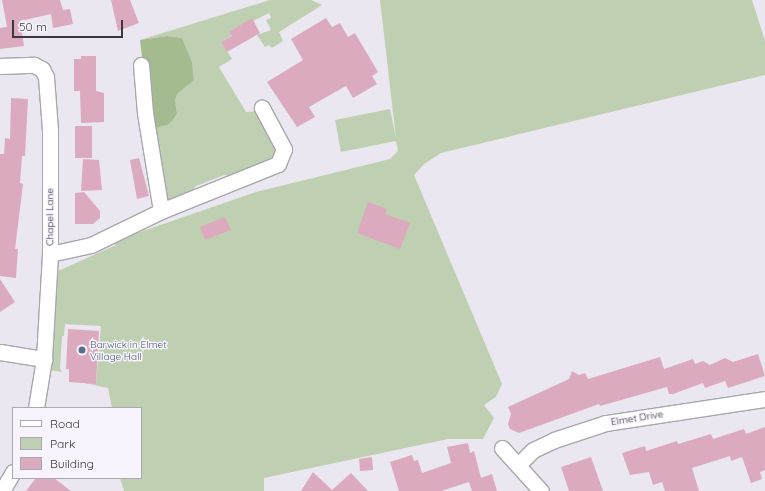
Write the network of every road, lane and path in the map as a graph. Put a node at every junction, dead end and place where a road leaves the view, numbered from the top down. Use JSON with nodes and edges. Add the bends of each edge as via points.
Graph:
{"nodes":[{"id":1,"x":141,"y":65,"type":"dead end"},
{"id":2,"x":0,"y":66,"type":"edge"},
{"id":3,"x":262,"y":108,"type":"dead end"},
{"id":4,"x":161,"y":212,"type":"junction"},
{"id":5,"x":50,"y":254,"type":"junction"},
{"id":6,"x":0,"y":352,"type":"edge"},
{"id":7,"x":44,"y":359,"type":"junction"},
{"id":8,"x":765,"y":399,"type":"edge"},
{"id":9,"x":36,"y":407,"type":"edge"},
{"id":10,"x":502,"y":448,"type":"dead end"},
{"id":11,"x":518,"y":465,"type":"junction"},
{"id":12,"x":12,"y":474,"type":"edge"},
{"id":13,"x":2,"y":491,"type":"edge"},
{"id":14,"x":541,"y":491,"type":"edge"}],
"edges":[{"from":1,"to":4,"type":"street"},
{"from":2,"to":5,"type":"street","name":"Chapel Lane","via":[[34,65],[42,69],[46,77],[50,130]]},
{"from":3,"to":4,"type":"street","via":[[284,149],[278,164]]},
{"from":4,"to":5,"type":"street","via":[[91,245]]},
{"from":5,"to":7,"type":"street","name":"Chapel Lane"},
{"from":6,"to":7,"type":"street"},
{"from":7,"to":9,"type":"street","name":"Chapel Lane"},
{"from":8,"to":11,"type":"street","name":"Elmet Drive","via":[[606,423],[554,440],[533,450]]},
{"from":10,"to":11,"type":"street"},
{"from":11,"to":14,"type":"street"},
{"from":12,"to":13,"type":"street"}]}
